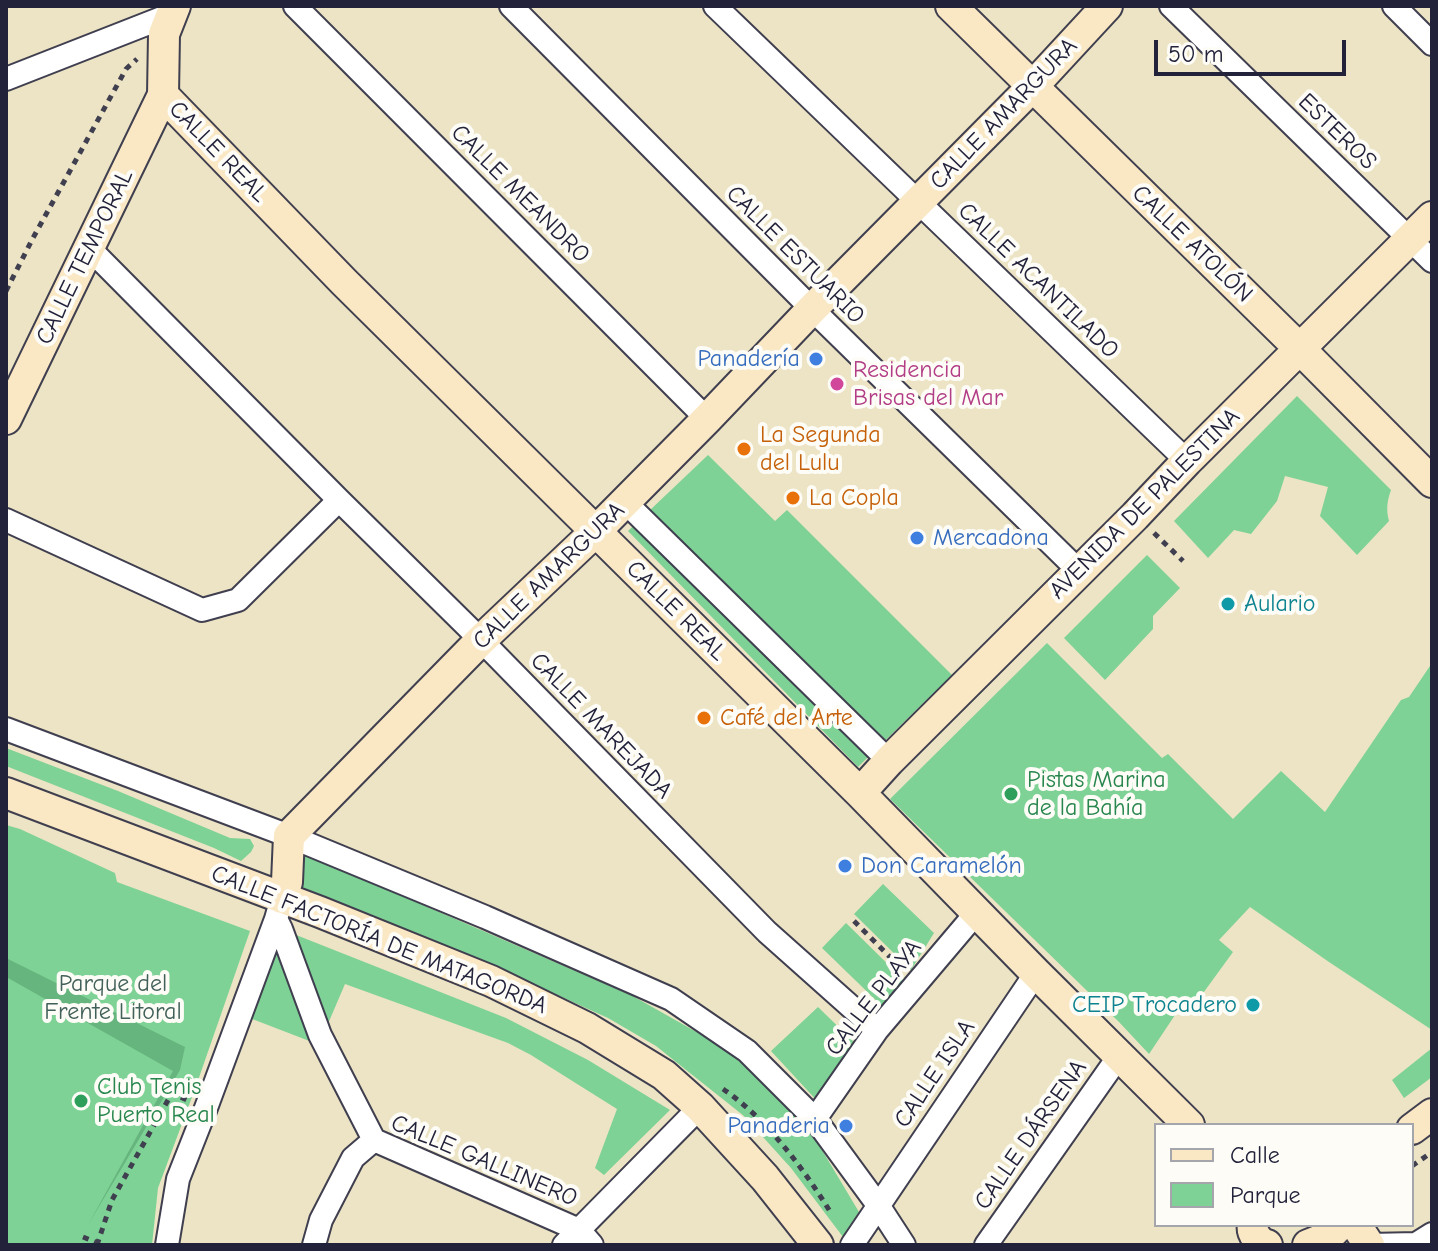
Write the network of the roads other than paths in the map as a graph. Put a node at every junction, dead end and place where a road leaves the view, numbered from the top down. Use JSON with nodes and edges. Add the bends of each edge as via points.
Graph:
{"nodes":[{"id":1,"x":295,"y":6,"type":"edge"},
{"id":2,"x":511,"y":6,"type":"edge"},
{"id":3,"x":715,"y":6,"type":"edge"},
{"id":4,"x":951,"y":6,"type":"edge"},
{"id":5,"x":1107,"y":6,"type":"edge"},
{"id":6,"x":1171,"y":6,"type":"edge"},
{"id":7,"x":1394,"y":6,"type":"edge"},
{"id":8,"x":170,"y":18,"type":"edge"},
{"id":9,"x":1432,"y":44,"type":"edge"},
{"id":10,"x":6,"y":79,"type":"edge"},
{"id":11,"x":1032,"y":87,"type":"junction"},
{"id":12,"x":163,"y":95,"type":"junction"},
{"id":13,"x":919,"y":202,"type":"junction"},
{"id":14,"x":1432,"y":217,"type":"edge"},
{"id":15,"x":1410,"y":239,"type":"junction"},
{"id":16,"x":90,"y":249,"type":"junction"},
{"id":17,"x":1432,"y":261,"type":"edge"},
{"id":18,"x":812,"y":309,"type":"junction"},
{"id":19,"x":1300,"y":349,"type":"junction"},
{"id":20,"x":6,"y":419,"type":"edge"},
{"id":21,"x":707,"y":419,"type":"junction"},
{"id":22,"x":1187,"y":461,"type":"junction"},
{"id":23,"x":1432,"y":482,"type":"edge"},
{"id":24,"x":339,"y":500,"type":"junction"},
{"id":25,"x":625,"y":502,"type":"junction"},
{"id":26,"x":6,"y":520,"type":"edge"},
{"id":27,"x":595,"y":532,"type":"junction"},
{"id":28,"x":1079,"y":571,"type":"junction"},
{"id":29,"x":481,"y":640,"type":"junction"},
{"id":30,"x":6,"y":729,"type":"edge"},
{"id":31,"x":889,"y":761,"type":"junction"},
{"id":32,"x":6,"y":793,"type":"edge"},
{"id":33,"x":860,"y":793,"type":"junction"},
{"id":34,"x":289,"y":836,"type":"junction"},
{"id":35,"x":279,"y":909,"type":"junction"},
{"id":36,"x":977,"y":912,"type":"junction"},
{"id":37,"x":1036,"y":973,"type":"junction"},
{"id":38,"x":877,"y":1030,"type":"junction"},
{"id":39,"x":1119,"y":1056,"type":"junction"},
{"id":40,"x":700,"y":1107,"type":"junction"},
{"id":41,"x":1432,"y":1114,"type":"edge"},
{"id":42,"x":815,"y":1119,"type":"junction"},
{"id":43,"x":1187,"y":1123,"type":"edge"},
{"id":44,"x":1414,"y":1128,"type":"edge"},
{"id":45,"x":374,"y":1140,"type":"junction"},
{"id":46,"x":878,"y":1205,"type":"junction"},
{"id":47,"x":1357,"y":1227,"type":"edge"},
{"id":48,"x":1432,"y":1234,"type":"edge"},
{"id":49,"x":578,"y":1240,"type":"edge"},
{"id":50,"x":167,"y":1245,"type":"edge"},
{"id":51,"x":314,"y":1245,"type":"edge"},
{"id":52,"x":818,"y":1245,"type":"edge"},
{"id":53,"x":852,"y":1245,"type":"edge"},
{"id":54,"x":904,"y":1245,"type":"edge"},
{"id":55,"x":986,"y":1245,"type":"edge"},
{"id":56,"x":1369,"y":1245,"type":"edge"}],
"edges":[{"from":1,"to":21,"type":"street","name":"CALLE MEANDRO"},
{"from":2,"to":18,"type":"street","name":"CALLE ESTUARIO"},
{"from":3,"to":13,"type":"street","name":"CALLE ACANTILADO"},
{"from":4,"to":11,"type":"street","name":"CALLE ATOLÓN"},
{"from":5,"to":11,"type":"street","name":"CALLE AMARGURA"},
{"from":6,"to":15,"type":"street","name":"ESTEROS"},
{"from":7,"to":9,"type":"street"},
{"from":8,"to":10,"type":"street"},
{"from":8,"to":12,"type":"street"},
{"from":11,"to":13,"type":"street","name":"CALLE AMARGURA"},
{"from":11,"to":19,"type":"street","name":"CALLE ATOLÓN"},
{"from":12,"to":16,"type":"street","name":"CALLE TEMPORAL"},
{"from":12,"to":27,"type":"street","name":"CALLE REAL"},
{"from":13,"to":18,"type":"street","name":"CALLE AMARGURA"},
{"from":13,"to":22,"type":"street","name":"CALLE ACANTILADO"},
{"from":14,"to":15,"type":"street","name":"AVENIDA DE PALESTINA"},
{"from":15,"to":17,"type":"street","name":"ESTEROS"},
{"from":15,"to":19,"type":"street","name":"AVENIDA DE PALESTINA"},
{"from":16,"to":20,"type":"street","name":"CALLE TEMPORAL"},
{"from":16,"to":24,"type":"street","name":"CALLE MAREJADA"},
{"from":18,"to":21,"type":"street","name":"CALLE AMARGURA"},
{"from":18,"to":28,"type":"street","name":"CALLE ESTUARIO"},
{"from":19,"to":22,"type":"street","name":"AVENIDA DE PALESTINA"},
{"from":19,"to":23,"type":"street","name":"CALLE ATOLÓN"},
{"from":21,"to":25,"type":"street","name":"CALLE AMARGURA"},
{"from":22,"to":28,"type":"street","name":"AVENIDA DE PALESTINA"},
{"from":24,"to":26,"type":"street","via":[[238,600],[202,610]]},
{"from":24,"to":29,"type":"street","name":"CALLE MAREJADA"},
{"from":25,"to":27,"type":"street","name":"CALLE AMARGURA"},
{"from":25,"to":31,"type":"street"},
{"from":27,"to":29,"type":"street","name":"CALLE AMARGURA"},
{"from":27,"to":33,"type":"street","name":"CALLE REAL"},
{"from":28,"to":31,"type":"street","name":"AVENIDA DE PALESTINA"},
{"from":29,"to":34,"type":"street","name":"CALLE AMARGURA"},
{"from":29,"to":38,"type":"street","name":"CALLE MAREJADA","via":[[767,932]]},
{"from":30,"to":34,"type":"street"},
{"from":31,"to":33,"type":"street","name":"AVENIDA DE PALESTINA"},
{"from":32,"to":35,"type":"street","name":"CALLE FACTORÍA DE MATAGORDA"},
{"from":33,"to":36,"type":"street","name":"CALLE REAL"},
{"from":34,"to":35,"type":"street","via":[[287,882]]},
{"from":34,"to":42,"type":"street","via":[[671,999],[747,1051]]},
{"from":35,"to":40,"type":"street","name":"CALLE FACTORÍA DE MATAGORDA","via":[[491,981],[587,1028],[664,1075]]},
{"from":35,"to":45,"type":"street","via":[[281,929],[320,1035]]},
{"from":35,"to":50,"type":"street","via":[[178,1179]]},
{"from":36,"to":37,"type":"street","name":"CALLE REAL"},
{"from":36,"to":38,"type":"street","name":"CALLE PLAYA"},
{"from":37,"to":39,"type":"street","name":"CALLE REAL"},
{"from":37,"to":46,"type":"street","name":"CALLE ISLA"},
{"from":38,"to":42,"type":"street","name":"CALLE PLAYA"},
{"from":39,"to":43,"type":"street","name":"CALLE REAL"},
{"from":39,"to":55,"type":"street","name":"CALLE DÁRSENA"},
{"from":40,"to":49,"type":"street"},
{"from":40,"to":52,"type":"street","name":"CALLE FACTORÍA DE MATAGORDA"},
{"from":41,"to":44,"type":"street"},
{"from":42,"to":46,"type":"street"},
{"from":45,"to":49,"type":"street","name":"CALLE GALLINERO"},
{"from":45,"to":51,"type":"street","name":"CALLE GALLINERO","via":[[353,1158]]},
{"from":46,"to":53,"type":"street","name":"CALLE ISLA"},
{"from":46,"to":54,"type":"street"},
{"from":47,"to":56,"type":"street"},
{"from":48,"to":56,"type":"street","via":[[1416,1244]]}]}
